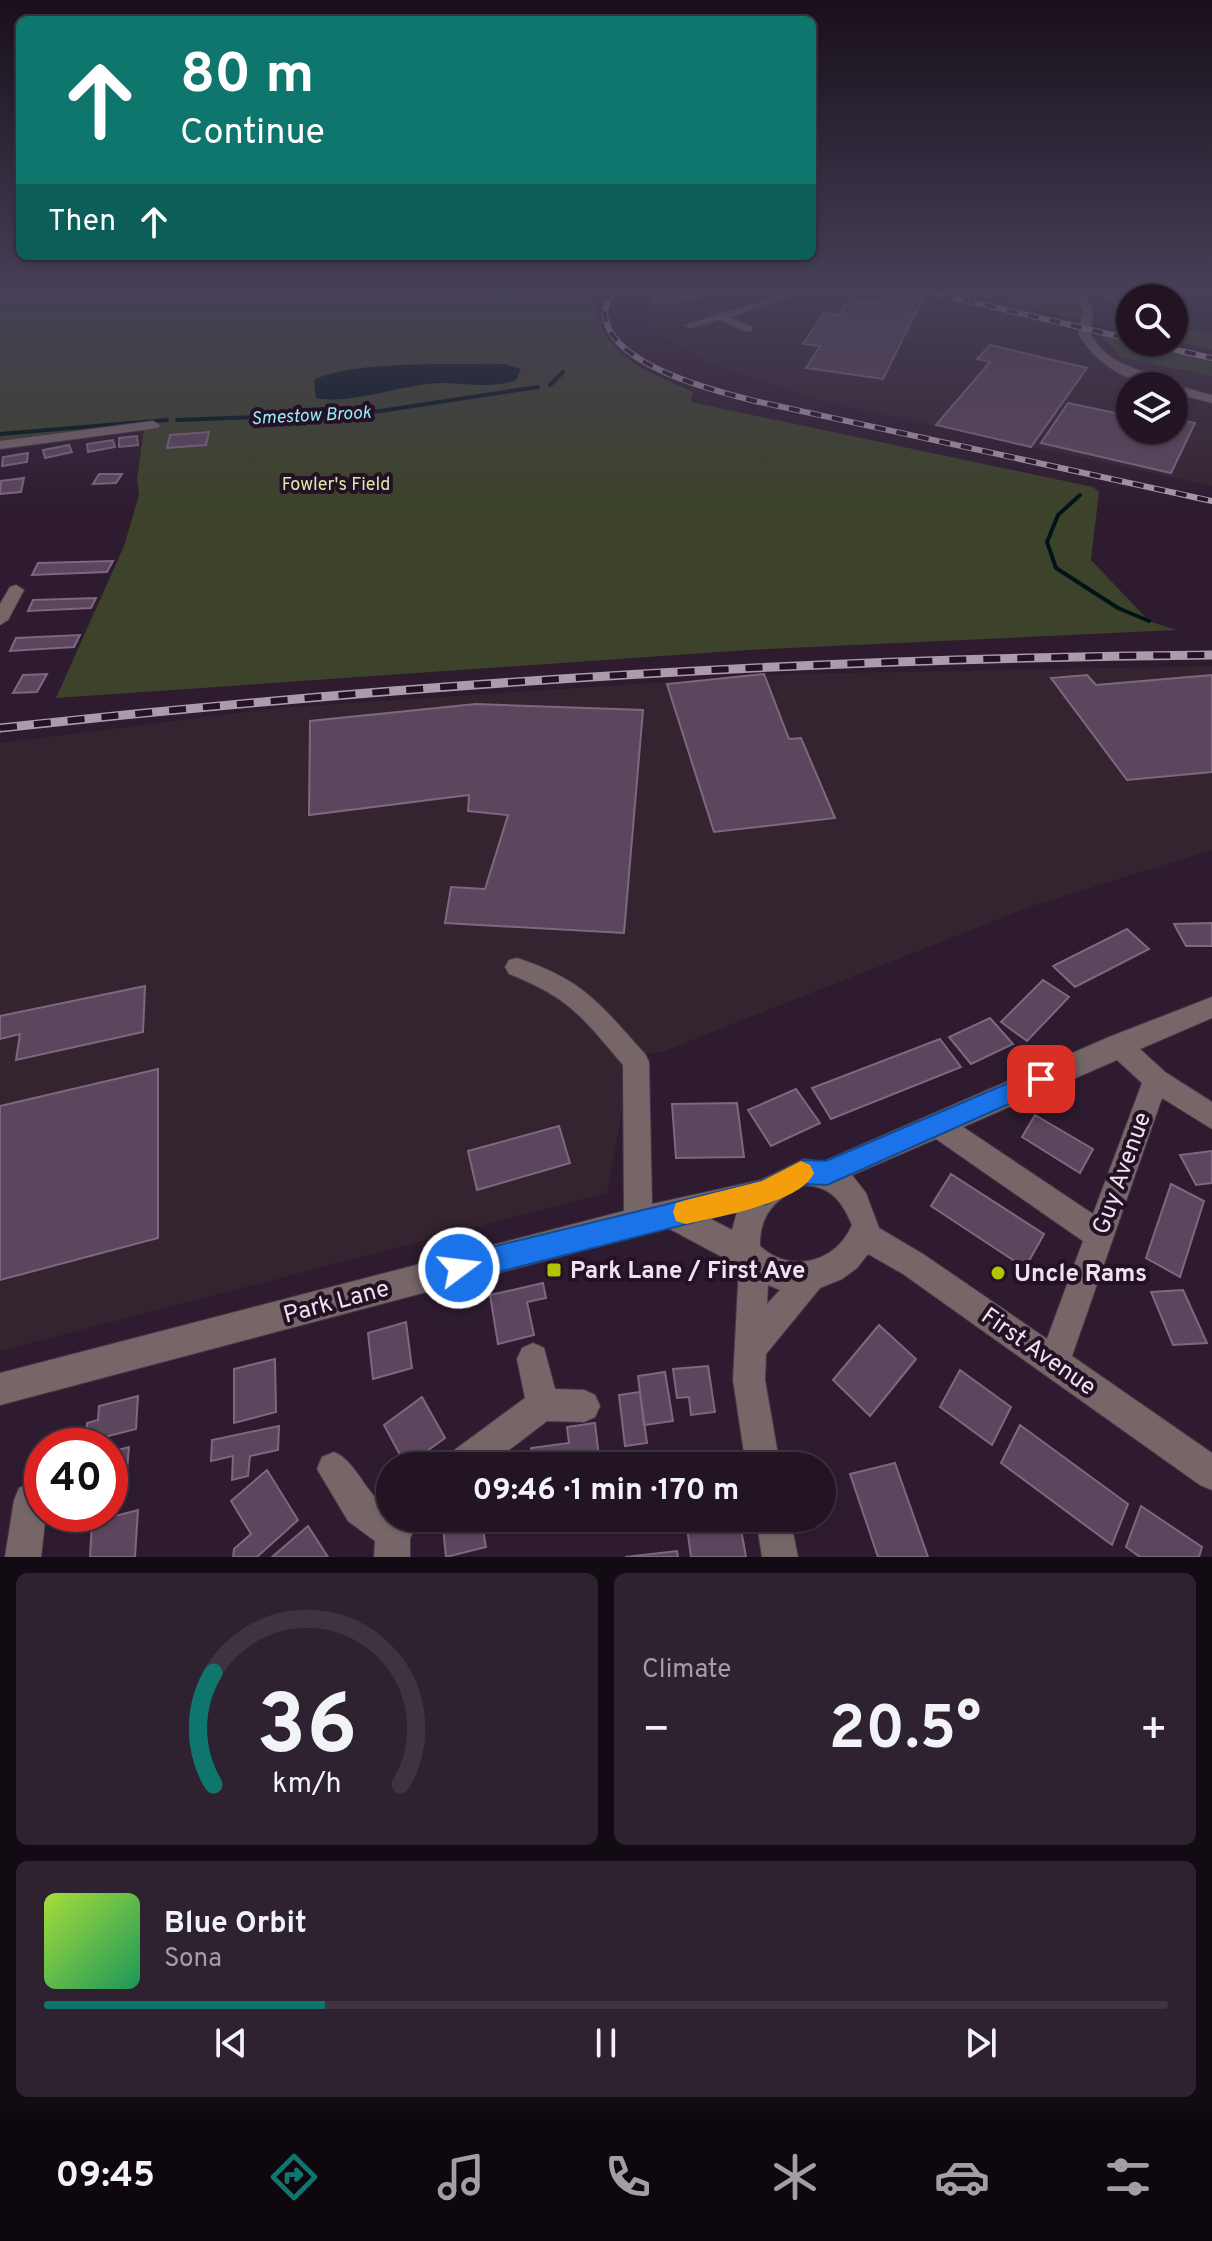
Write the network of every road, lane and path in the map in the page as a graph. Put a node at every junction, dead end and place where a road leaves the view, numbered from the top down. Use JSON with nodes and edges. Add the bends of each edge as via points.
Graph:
{"nodes":[{"id":1,"x":1188,"y":393,"type":"edge"},
{"id":2,"x":1212,"y":399,"type":"edge"},
{"id":3,"x":153,"y":425,"type":"dead end"},
{"id":4,"x":0,"y":445,"type":"edge"},
{"id":5,"x":16,"y":590,"type":"dead end"},
{"id":6,"x":0,"y":620,"type":"edge"},
{"id":7,"x":517,"y":967,"type":"dead end"},
{"id":8,"x":1212,"y":1007,"type":"edge"},
{"id":9,"x":1118,"y":1045,"type":"junction"},
{"id":10,"x":1156,"y":1080,"type":"junction"},
{"id":11,"x":1212,"y":1117,"type":"edge"},
{"id":12,"x":938,"y":1125,"type":"junction"},
{"id":13,"x":827,"y":1173,"type":"junction"},
{"id":14,"x":766,"y":1192,"type":"junction"},
{"id":15,"x":672,"y":1215,"type":"junction"},
{"id":16,"x":638,"y":1221,"type":"junction"},
{"id":17,"x":1098,"y":1234,"type":"junction"},
{"id":18,"x":863,"y":1235,"type":"junction"},
{"id":19,"x":750,"y":1257,"type":"junction"},
{"id":20,"x":809,"y":1278,"type":"junction"},
{"id":21,"x":750,"y":1349,"type":"junction"},
{"id":22,"x":533,"y":1359,"type":"dead end"},
{"id":23,"x":1054,"y":1361,"type":"junction"},
{"id":24,"x":0,"y":1389,"type":"edge"},
{"id":25,"x":542,"y":1405,"type":"junction"},
{"id":26,"x":584,"y":1406,"type":"dead end"},
{"id":27,"x":480,"y":1452,"type":"edge"},
{"id":28,"x":761,"y":1452,"type":"edge"},
{"id":29,"x":334,"y":1469,"type":"dead end"},
{"id":30,"x":1212,"y":1473,"type":"edge"},
{"id":31,"x":27,"y":1532,"type":"edge"},
{"id":32,"x":776,"y":1532,"type":"edge"},
{"id":33,"x":396,"y":1536,"type":"edge"},
{"id":34,"x":23,"y":1557,"type":"edge"},
{"id":35,"x":780,"y":1557,"type":"edge"}],
"edges":[{"from":1,"to":2,"type":"street"},
{"from":3,"to":4,"type":"street"},
{"from":5,"to":6,"type":"street"},
{"from":7,"to":16,"type":"street","via":[[553,981],[583,1001],[636,1062]]},
{"from":8,"to":9,"type":"street"},
{"from":9,"to":10,"type":"street"},
{"from":9,"to":12,"type":"street"},
{"from":10,"to":11,"type":"street"},
{"from":10,"to":17,"type":"street","name":"Guy Avenue"},
{"from":12,"to":13,"type":"street"},
{"from":12,"to":17,"type":"street"},
{"from":13,"to":14,"type":"street","via":[[804,1172]]},
{"from":13,"to":18,"type":"street","via":[[858,1203],[866,1225]]},
{"from":14,"to":15,"type":"street","name":"Park Lane"},
{"from":14,"to":19,"type":"street","via":[[747,1215]]},
{"from":15,"to":16,"type":"street","name":"Park Lane"},
{"from":15,"to":19,"type":"street"},
{"from":16,"to":24,"type":"street","name":"Park Lane"},
{"from":17,"to":23,"type":"street","name":"Guy Avenue"},
{"from":18,"to":20,"type":"street","via":[[849,1258]]},
{"from":18,"to":23,"type":"street","name":"First Avenue"},
{"from":19,"to":20,"type":"street","via":[[761,1269]]},
{"from":19,"to":21,"type":"street"},
{"from":20,"to":21,"type":"street"},
{"from":21,"to":28,"type":"street","via":[[750,1392]]},
{"from":22,"to":25,"type":"street"},
{"from":23,"to":30,"type":"street","name":"First Avenue"},
{"from":25,"to":26,"type":"street"},
{"from":25,"to":27,"type":"street"},
{"from":29,"to":33,"type":"street","via":[[360,1509]]},
{"from":31,"to":34,"type":"street"},
{"from":32,"to":35,"type":"street"}]}
